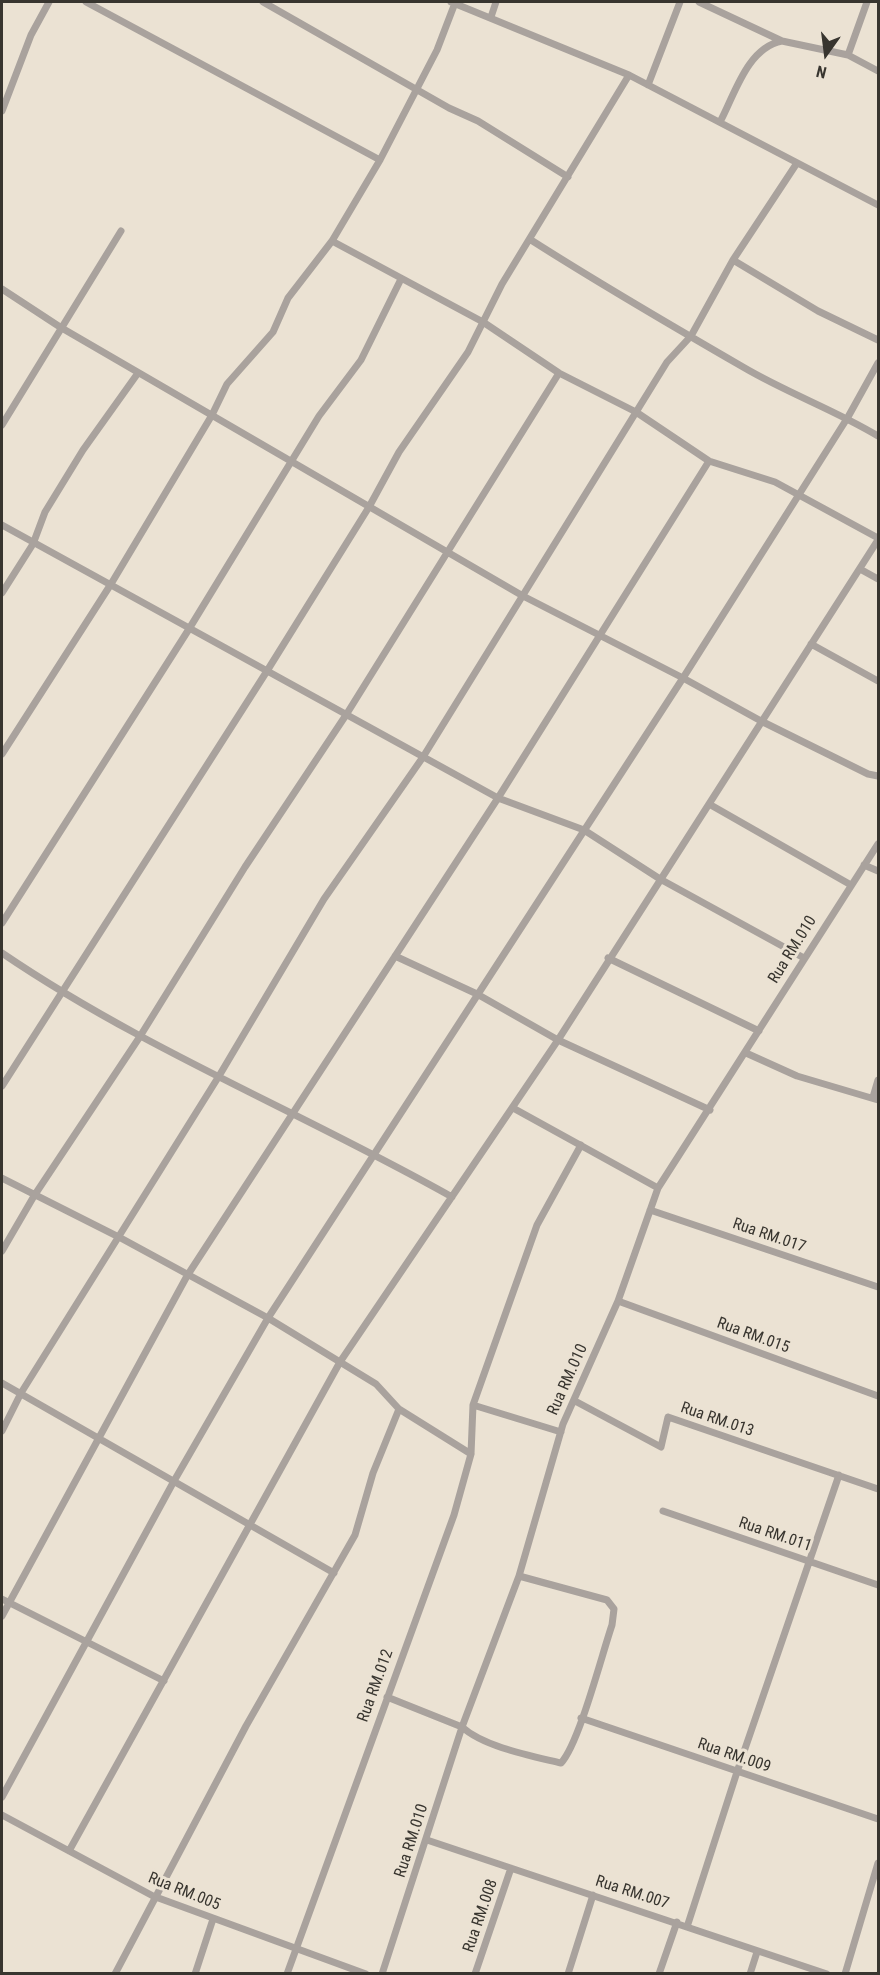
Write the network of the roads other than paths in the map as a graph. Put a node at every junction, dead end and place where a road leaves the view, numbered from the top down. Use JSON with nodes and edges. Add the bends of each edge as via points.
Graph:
{"nodes":[{"id":1,"x":49,"y":2,"type":"edge"},
{"id":2,"x":86,"y":2,"type":"edge"},
{"id":3,"x":263,"y":2,"type":"edge"},
{"id":4,"x":453,"y":2,"type":"edge"},
{"id":5,"x":496,"y":2,"type":"edge"},
{"id":6,"x":680,"y":2,"type":"edge"},
{"id":7,"x":699,"y":2,"type":"edge"},
{"id":8,"x":867,"y":2,"type":"edge"},
{"id":9,"x":491,"y":17,"type":"junction"},
{"id":10,"x":782,"y":41,"type":"junction"},
{"id":11,"x":848,"y":55,"type":"junction"},
{"id":12,"x":879,"y":72,"type":"edge"},
{"id":13,"x":629,"y":75,"type":"junction"},
{"id":14,"x":648,"y":85,"type":"junction"},
{"id":15,"x":417,"y":88,"type":"junction"},
{"id":16,"x":2,"y":111,"type":"edge"},
{"id":17,"x":720,"y":122,"type":"junction"},
{"id":18,"x":380,"y":160,"type":"junction"},
{"id":19,"x":796,"y":163,"type":"junction"},
{"id":20,"x":568,"y":177,"type":"junction"},
{"id":21,"x":879,"y":205,"type":"edge"},
{"id":22,"x":121,"y":231,"type":"dead end"},
{"id":23,"x":531,"y":240,"type":"junction"},
{"id":24,"x":332,"y":241,"type":"junction"},
{"id":25,"x":733,"y":260,"type":"junction"},
{"id":26,"x":401,"y":279,"type":"junction"},
{"id":27,"x":2,"y":289,"type":"edge"},
{"id":28,"x":483,"y":322,"type":"junction"},
{"id":29,"x":60,"y":327,"type":"junction"},
{"id":30,"x":691,"y":336,"type":"junction"},
{"id":31,"x":879,"y":340,"type":"edge"},
{"id":32,"x":879,"y":363,"type":"edge"},
{"id":33,"x":138,"y":373,"type":"junction"},
{"id":34,"x":559,"y":374,"type":"junction"},
{"id":35,"x":636,"y":412,"type":"junction"},
{"id":36,"x":212,"y":415,"type":"junction"},
{"id":37,"x":848,"y":417,"type":"junction"},
{"id":38,"x":2,"y":425,"type":"edge"},
{"id":39,"x":879,"y":436,"type":"edge"},
{"id":40,"x":290,"y":461,"type":"junction"},
{"id":41,"x":709,"y":461,"type":"junction"},
{"id":42,"x":798,"y":495,"type":"junction"},
{"id":43,"x":369,"y":507,"type":"junction"},
{"id":44,"x":2,"y":525,"type":"edge"},
{"id":45,"x":879,"y":539,"type":"edge"},
{"id":46,"x":33,"y":544,"type":"junction"},
{"id":47,"x":446,"y":552,"type":"junction"},
{"id":48,"x":860,"y":569,"type":"junction"},
{"id":49,"x":879,"y":579,"type":"edge"},
{"id":50,"x":111,"y":584,"type":"junction"},
{"id":51,"x":2,"y":593,"type":"edge"},
{"id":52,"x":523,"y":596,"type":"junction"},
{"id":53,"x":189,"y":629,"type":"junction"},
{"id":54,"x":599,"y":636,"type":"junction"},
{"id":55,"x":811,"y":644,"type":"junction"},
{"id":56,"x":267,"y":671,"type":"junction"},
{"id":57,"x":683,"y":678,"type":"junction"},
{"id":58,"x":879,"y":681,"type":"edge"},
{"id":59,"x":346,"y":715,"type":"junction"},
{"id":60,"x":760,"y":721,"type":"junction"},
{"id":61,"x":2,"y":754,"type":"edge"},
{"id":62,"x":423,"y":757,"type":"junction"},
{"id":63,"x":879,"y":776,"type":"edge"},
{"id":64,"x":498,"y":798,"type":"junction"},
{"id":65,"x":709,"y":804,"type":"junction"},
{"id":66,"x":584,"y":830,"type":"junction"},
{"id":67,"x":879,"y":844,"type":"edge"},
{"id":68,"x":864,"y":865,"type":"junction"},
{"id":69,"x":879,"y":871,"type":"edge"},
{"id":70,"x":660,"y":879,"type":"junction"},
{"id":71,"x":851,"y":885,"type":"junction"},
{"id":72,"x":2,"y":923,"type":"edge"},
{"id":73,"x":2,"y":953,"type":"edge"},
{"id":74,"x":395,"y":956,"type":"junction"},
{"id":75,"x":608,"y":958,"type":"junction"},
{"id":76,"x":804,"y":958,"type":"junction"},
{"id":77,"x":60,"y":993,"type":"junction"},
{"id":78,"x":477,"y":994,"type":"junction"},
{"id":79,"x":759,"y":1031,"type":"junction"},
{"id":80,"x":139,"y":1038,"type":"junction"},
{"id":81,"x":558,"y":1040,"type":"junction"},
{"id":82,"x":746,"y":1053,"type":"junction"},
{"id":83,"x":219,"y":1076,"type":"junction"},
{"id":84,"x":879,"y":1080,"type":"edge"},
{"id":85,"x":2,"y":1086,"type":"edge"},
{"id":86,"x":876,"y":1099,"type":"edge"},
{"id":87,"x":513,"y":1108,"type":"junction"},
{"id":88,"x":710,"y":1110,"type":"junction"},
{"id":89,"x":292,"y":1112,"type":"junction"},
{"id":90,"x":581,"y":1145,"type":"junction"},
{"id":91,"x":376,"y":1154,"type":"junction"},
{"id":92,"x":2,"y":1178,"type":"edge"},
{"id":93,"x":658,"y":1188,"type":"junction"},
{"id":94,"x":34,"y":1196,"type":"junction"},
{"id":95,"x":452,"y":1197,"type":"junction"},
{"id":96,"x":650,"y":1210,"type":"junction"},
{"id":97,"x":117,"y":1236,"type":"junction"},
{"id":98,"x":2,"y":1251,"type":"edge"},
{"id":99,"x":187,"y":1276,"type":"junction"},
{"id":100,"x":879,"y":1287,"type":"edge"},
{"id":101,"x":618,"y":1301,"type":"junction"},
{"id":102,"x":268,"y":1318,"type":"junction"},
{"id":103,"x":340,"y":1362,"type":"junction"},
{"id":104,"x":2,"y":1383,"type":"edge"},
{"id":105,"x":21,"y":1394,"type":"junction"},
{"id":106,"x":879,"y":1396,"type":"edge"},
{"id":107,"x":575,"y":1401,"type":"junction"},
{"id":108,"x":473,"y":1405,"type":"junction"},
{"id":109,"x":399,"y":1409,"type":"junction"},
{"id":110,"x":2,"y":1431,"type":"edge"},
{"id":111,"x":561,"y":1432,"type":"junction"},
{"id":112,"x":96,"y":1438,"type":"junction"},
{"id":113,"x":471,"y":1454,"type":"junction"},
{"id":114,"x":839,"y":1475,"type":"junction"},
{"id":115,"x":174,"y":1481,"type":"junction"},
{"id":116,"x":879,"y":1489,"type":"edge"},
{"id":117,"x":663,"y":1511,"type":"dead end"},
{"id":118,"x":249,"y":1524,"type":"junction"},
{"id":119,"x":810,"y":1561,"type":"junction"},
{"id":120,"x":334,"y":1573,"type":"junction"},
{"id":121,"x":519,"y":1576,"type":"junction"},
{"id":122,"x":879,"y":1585,"type":"edge"},
{"id":123,"x":5,"y":1601,"type":"edge"},
{"id":124,"x":2,"y":1616,"type":"edge"},
{"id":125,"x":86,"y":1643,"type":"junction"},
{"id":126,"x":164,"y":1681,"type":"junction"},
{"id":127,"x":387,"y":1697,"type":"junction"},
{"id":128,"x":581,"y":1718,"type":"junction"},
{"id":129,"x":462,"y":1727,"type":"junction"},
{"id":130,"x":737,"y":1772,"type":"junction"},
{"id":131,"x":2,"y":1797,"type":"edge"},
{"id":132,"x":2,"y":1815,"type":"edge"},
{"id":133,"x":879,"y":1819,"type":"edge"},
{"id":134,"x":427,"y":1840,"type":"junction"},
{"id":135,"x":69,"y":1851,"type":"junction"},
{"id":136,"x":511,"y":1868,"type":"junction"},
{"id":137,"x":878,"y":1868,"type":"edge"},
{"id":138,"x":593,"y":1895,"type":"junction"},
{"id":139,"x":153,"y":1896,"type":"junction"},
{"id":140,"x":213,"y":1919,"type":"junction"},
{"id":141,"x":677,"y":1922,"type":"junction"},
{"id":142,"x":687,"y":1927,"type":"junction"},
{"id":143,"x":296,"y":1949,"type":"junction"},
{"id":144,"x":758,"y":1952,"type":"junction"},
{"id":145,"x":114,"y":1974,"type":"edge"},
{"id":146,"x":195,"y":1974,"type":"edge"},
{"id":147,"x":287,"y":1974,"type":"edge"},
{"id":148,"x":366,"y":1974,"type":"edge"},
{"id":149,"x":382,"y":1974,"type":"edge"},
{"id":150,"x":475,"y":1974,"type":"edge"},
{"id":151,"x":568,"y":1974,"type":"edge"},
{"id":152,"x":659,"y":1974,"type":"edge"},
{"id":153,"x":750,"y":1974,"type":"edge"},
{"id":154,"x":827,"y":1974,"type":"edge"},
{"id":155,"x":845,"y":1974,"type":"edge"}],
"edges":[{"from":1,"to":16,"type":"street","via":[[31,35]]},
{"from":2,"to":18,"type":"street"},
{"from":3,"to":15,"type":"street"},
{"from":4,"to":9,"type":"street"},
{"from":4,"to":15,"type":"street","via":[[437,50]]},
{"from":5,"to":9,"type":"street"},
{"from":6,"to":14,"type":"street"},
{"from":7,"to":10,"type":"street"},
{"from":8,"to":11,"type":"street"},
{"from":9,"to":13,"type":"street"},
{"from":10,"to":11,"type":"street"},
{"from":10,"to":17,"type":"street","via":[[762,49],[747,68]]},
{"from":11,"to":12,"type":"street"},
{"from":13,"to":14,"type":"street"},
{"from":13,"to":20,"type":"street"},
{"from":14,"to":17,"type":"street"},
{"from":15,"to":18,"type":"street"},
{"from":15,"to":20,"type":"street"},
{"from":17,"to":19,"type":"street"},
{"from":18,"to":24,"type":"street"},
{"from":19,"to":21,"type":"street"},
{"from":19,"to":25,"type":"street"},
{"from":20,"to":23,"type":"street"},
{"from":22,"to":29,"type":"street"},
{"from":23,"to":28,"type":"street"},
{"from":23,"to":30,"type":"street","via":[[620,297]]},
{"from":24,"to":26,"type":"street"},
{"from":24,"to":36,"type":"street","via":[[288,298],[273,332],[227,384]]},
{"from":25,"to":30,"type":"street"},
{"from":25,"to":31,"type":"street","via":[[818,311]]},
{"from":26,"to":28,"type":"street"},
{"from":26,"to":40,"type":"street","via":[[361,360]]},
{"from":27,"to":29,"type":"street"},
{"from":28,"to":34,"type":"street"},
{"from":28,"to":43,"type":"street"},
{"from":29,"to":33,"type":"street"},
{"from":29,"to":38,"type":"street"},
{"from":30,"to":35,"type":"street","via":[[667,362]]},
{"from":30,"to":37,"type":"street","via":[[744,368]]},
{"from":32,"to":37,"type":"street"},
{"from":33,"to":36,"type":"street"},
{"from":33,"to":46,"type":"street","via":[[72,468],[45,512]]},
{"from":34,"to":35,"type":"street"},
{"from":34,"to":47,"type":"street"},
{"from":35,"to":41,"type":"street"},
{"from":35,"to":52,"type":"street"},
{"from":36,"to":40,"type":"street"},
{"from":36,"to":50,"type":"street"},
{"from":37,"to":39,"type":"street"},
{"from":37,"to":42,"type":"street"},
{"from":40,"to":43,"type":"street"},
{"from":40,"to":53,"type":"street"},
{"from":41,"to":42,"type":"street","via":[[764,477]]},
{"from":41,"to":54,"type":"street"},
{"from":42,"to":45,"type":"street"},
{"from":42,"to":57,"type":"street"},
{"from":43,"to":47,"type":"street"},
{"from":43,"to":56,"type":"street"},
{"from":44,"to":46,"type":"street"},
{"from":45,"to":48,"type":"street"},
{"from":46,"to":50,"type":"street"},
{"from":46,"to":51,"type":"street"},
{"from":47,"to":52,"type":"street"},
{"from":47,"to":59,"type":"street"},
{"from":48,"to":49,"type":"street"},
{"from":48,"to":55,"type":"street"},
{"from":50,"to":53,"type":"street"},
{"from":50,"to":61,"type":"street"},
{"from":52,"to":54,"type":"street"},
{"from":52,"to":62,"type":"street"},
{"from":53,"to":56,"type":"street"},
{"from":53,"to":72,"type":"street"},
{"from":54,"to":57,"type":"street"},
{"from":54,"to":64,"type":"street"},
{"from":55,"to":58,"type":"street"},
{"from":55,"to":60,"type":"street"},
{"from":56,"to":59,"type":"street"},
{"from":56,"to":77,"type":"street"},
{"from":57,"to":60,"type":"street"},
{"from":57,"to":66,"type":"street"},
{"from":59,"to":62,"type":"street"},
{"from":59,"to":80,"type":"street","via":[[245,867]]},
{"from":60,"to":63,"type":"street"},
{"from":60,"to":65,"type":"street"},
{"from":62,"to":64,"type":"street"},
{"from":62,"to":83,"type":"street","via":[[324,899]]},
{"from":64,"to":66,"type":"street"},
{"from":64,"to":74,"type":"street"},
{"from":65,"to":70,"type":"street"},
{"from":65,"to":71,"type":"street"},
{"from":66,"to":70,"type":"street"},
{"from":66,"to":78,"type":"street"},
{"from":67,"to":68,"type":"street","name":"Rua RM.010"},
{"from":68,"to":69,"type":"street"},
{"from":68,"to":71,"type":"street","name":"Rua RM.010"},
{"from":70,"to":75,"type":"street"},
{"from":70,"to":76,"type":"street"},
{"from":71,"to":76,"type":"street","name":"Rua RM.010"},
{"from":73,"to":77,"type":"street"},
{"from":74,"to":78,"type":"street"},
{"from":74,"to":89,"type":"street"},
{"from":75,"to":79,"type":"street"},
{"from":75,"to":81,"type":"street"},
{"from":76,"to":79,"type":"street","name":"Rua RM.010"},
{"from":77,"to":80,"type":"street"},
{"from":77,"to":85,"type":"street"},
{"from":78,"to":81,"type":"street"},
{"from":78,"to":91,"type":"street"},
{"from":79,"to":82,"type":"street","name":"Rua RM.010"},
{"from":80,"to":83,"type":"street"},
{"from":80,"to":94,"type":"street"},
{"from":81,"to":87,"type":"street"},
{"from":81,"to":88,"type":"street"},
{"from":82,"to":86,"type":"street","via":[[797,1076]]},
{"from":82,"to":88,"type":"street","name":"Rua RM.010"},
{"from":83,"to":89,"type":"street"},
{"from":83,"to":97,"type":"street"},
{"from":84,"to":86,"type":"street"},
{"from":87,"to":90,"type":"street"},
{"from":87,"to":95,"type":"street"},
{"from":88,"to":93,"type":"street","name":"Rua RM.010"},
{"from":89,"to":91,"type":"street"},
{"from":89,"to":99,"type":"street"},
{"from":90,"to":93,"type":"street"},
{"from":90,"to":108,"type":"street","name":"Rua RM.012","via":[[537,1225]]},
{"from":91,"to":95,"type":"street"},
{"from":91,"to":102,"type":"street"},
{"from":92,"to":94,"type":"street"},
{"from":93,"to":96,"type":"street","name":"Rua RM.010"},
{"from":94,"to":97,"type":"street"},
{"from":94,"to":98,"type":"street"},
{"from":95,"to":103,"type":"street"},
{"from":96,"to":100,"type":"street","name":"Rua RM.017"},
{"from":96,"to":101,"type":"street","name":"Rua RM.010"},
{"from":97,"to":99,"type":"street"},
{"from":97,"to":105,"type":"street"},
{"from":99,"to":102,"type":"street"},
{"from":99,"to":112,"type":"street"},
{"from":101,"to":106,"type":"street","name":"Rua RM.015"},
{"from":101,"to":107,"type":"street","name":"Rua RM.010"},
{"from":102,"to":103,"type":"street"},
{"from":102,"to":115,"type":"street"},
{"from":103,"to":109,"type":"street","via":[[376,1384]]},
{"from":103,"to":118,"type":"street"},
{"from":104,"to":105,"type":"street"},
{"from":105,"to":110,"type":"street"},
{"from":105,"to":112,"type":"street"},
{"from":107,"to":111,"type":"street","name":"Rua RM.010"},
{"from":107,"to":114,"type":"street","name":"Rua RM.013","via":[[661,1447],[668,1417]]},
{"from":108,"to":111,"type":"street"},
{"from":108,"to":113,"type":"street","name":"Rua RM.012"},
{"from":109,"to":113,"type":"street"},
{"from":109,"to":120,"type":"street","via":[[373,1473],[355,1534]]},
{"from":111,"to":121,"type":"street","name":"Rua RM.010"},
{"from":112,"to":115,"type":"street"},
{"from":112,"to":123,"type":"street"},
{"from":113,"to":127,"type":"street","name":"Rua RM.012","via":[[454,1515]]},
{"from":114,"to":116,"type":"street","name":"Rua RM.013"},
{"from":114,"to":119,"type":"street"},
{"from":115,"to":118,"type":"street"},
{"from":115,"to":125,"type":"street"},
{"from":117,"to":119,"type":"street","name":"Rua RM.011"},
{"from":118,"to":120,"type":"street"},
{"from":118,"to":126,"type":"street"},
{"from":119,"to":122,"type":"street","name":"Rua RM.011"},
{"from":119,"to":130,"type":"street"},
{"from":120,"to":139,"type":"street"},
{"from":121,"to":128,"type":"street","via":[[607,1600],[614,1609]]},
{"from":121,"to":129,"type":"street","name":"Rua RM.010"},
{"from":123,"to":124,"type":"street"},
{"from":123,"to":125,"type":"street"},
{"from":125,"to":126,"type":"street"},
{"from":125,"to":131,"type":"street"},
{"from":126,"to":135,"type":"street"},
{"from":127,"to":129,"type":"street"},
{"from":127,"to":143,"type":"street","name":"Rua RM.012"},
{"from":128,"to":129,"type":"street","via":[[561,1763],[471,1735]]},
{"from":128,"to":130,"type":"street","name":"Rua RM.009"},
{"from":129,"to":134,"type":"street","name":"Rua RM.010"},
{"from":130,"to":133,"type":"street","name":"Rua RM.009"},
{"from":130,"to":142,"type":"street"},
{"from":132,"to":135,"type":"street","name":"Rua RM.005"},
{"from":134,"to":136,"type":"street","name":"Rua RM.007"},
{"from":134,"to":149,"type":"street","name":"Rua RM.010"},
{"from":135,"to":139,"type":"street","name":"Rua RM.005"},
{"from":136,"to":138,"type":"street","name":"Rua RM.007"},
{"from":136,"to":150,"type":"street","name":"Rua RM.008"},
{"from":137,"to":155,"type":"street"},
{"from":138,"to":141,"type":"street","name":"Rua RM.007"},
{"from":138,"to":151,"type":"street"},
{"from":139,"to":140,"type":"street","name":"Rua RM.005"},
{"from":139,"to":145,"type":"street"},
{"from":140,"to":143,"type":"street","name":"Rua RM.005"},
{"from":140,"to":146,"type":"street"},
{"from":141,"to":142,"type":"street","name":"Rua RM.007"},
{"from":141,"to":152,"type":"street"},
{"from":142,"to":144,"type":"street","name":"Rua RM.007"},
{"from":143,"to":147,"type":"street","name":"Rua RM.012"},
{"from":143,"to":148,"type":"street","name":"Rua RM.005"},
{"from":144,"to":153,"type":"street"},
{"from":144,"to":154,"type":"street","name":"Rua RM.007"}]}
